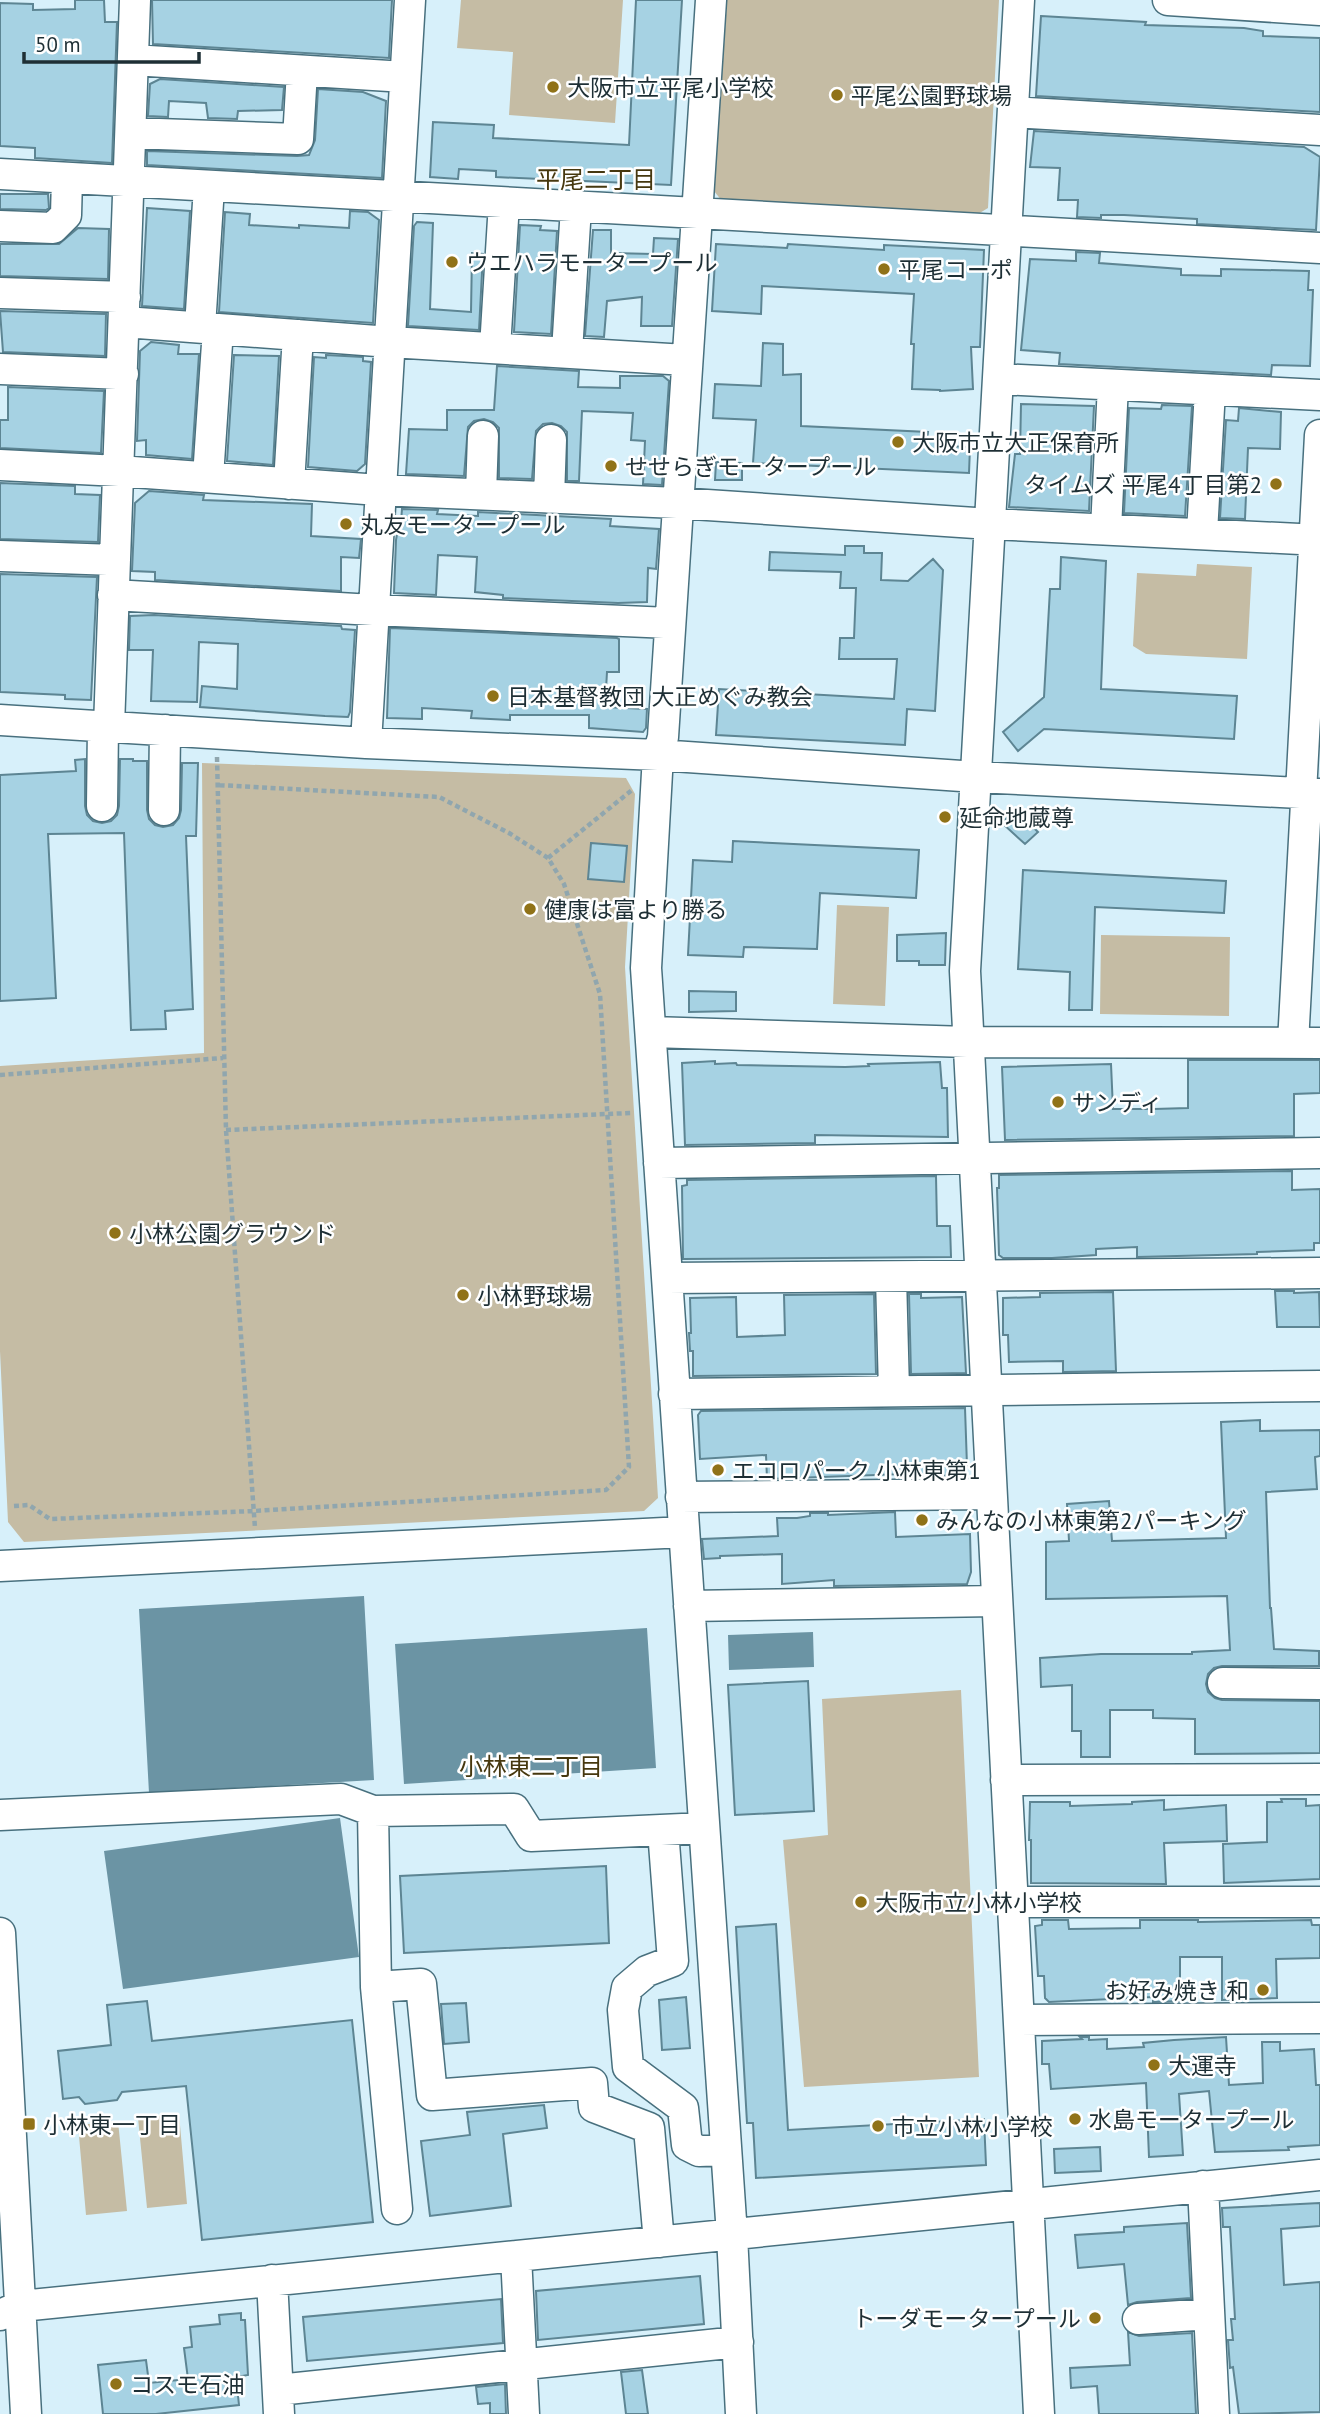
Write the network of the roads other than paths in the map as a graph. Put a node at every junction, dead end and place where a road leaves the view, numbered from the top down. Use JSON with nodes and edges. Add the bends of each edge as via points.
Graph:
{"nodes":[{"id":1,"x":135,"y":0,"type":"edge"},
{"id":2,"x":410,"y":0,"type":"edge"},
{"id":3,"x":711,"y":0,"type":"edge"},
{"id":4,"x":1019,"y":0,"type":"edge"},
{"id":5,"x":1168,"y":0,"type":"edge"},
{"id":6,"x":1320,"y":10,"type":"edge"},
{"id":7,"x":133,"y":60,"type":"junction"},
{"id":8,"x":302,"y":71,"type":"junction"},
{"id":9,"x":405,"y":77,"type":"junction"},
{"id":10,"x":1013,"y":112,"type":"junction"},
{"id":11,"x":1320,"y":130,"type":"edge"},
{"id":12,"x":131,"y":133,"type":"junction"},
{"id":13,"x":0,"y":174,"type":"edge"},
{"id":14,"x":67,"y":179,"type":"junction"},
{"id":15,"x":130,"y":183,"type":"junction"},
{"id":16,"x":209,"y":187,"type":"junction"},
{"id":17,"x":399,"y":197,"type":"junction"},
{"id":18,"x":504,"y":203,"type":"junction"},
{"id":19,"x":576,"y":207,"type":"junction"},
{"id":20,"x":696,"y":213,"type":"junction"},
{"id":21,"x":0,"y":226,"type":"edge"},
{"id":22,"x":1006,"y":231,"type":"junction"},
{"id":23,"x":1320,"y":248,"type":"edge"},
{"id":24,"x":0,"y":293,"type":"edge"},
{"id":25,"x":125,"y":309,"type":"junction"},
{"id":26,"x":209,"y":328,"type":"junction"},
{"id":27,"x":298,"y":335,"type":"junction"},
{"id":28,"x":390,"y":342,"type":"junction"},
{"id":29,"x":495,"y":348,"type":"junction"},
{"id":30,"x":567,"y":352,"type":"junction"},
{"id":31,"x":686,"y":360,"type":"junction"},
{"id":32,"x":0,"y":369,"type":"edge"},
{"id":33,"x":123,"y":374,"type":"junction"},
{"id":34,"x":999,"y":379,"type":"junction"},
{"id":35,"x":1113,"y":385,"type":"junction"},
{"id":36,"x":1210,"y":390,"type":"junction"},
{"id":37,"x":1320,"y":395,"type":"edge"},
{"id":38,"x":1320,"y":435,"type":"edge"},
{"id":39,"x":483,"y":436,"type":"dead end"},
{"id":40,"x":551,"y":440,"type":"dead end"},
{"id":41,"x":0,"y":465,"type":"edge"},
{"id":42,"x":119,"y":471,"type":"junction"},
{"id":43,"x":208,"y":477,"type":"junction"},
{"id":44,"x":289,"y":484,"type":"junction"},
{"id":45,"x":379,"y":490,"type":"junction"},
{"id":46,"x":481,"y":494,"type":"junction"},
{"id":47,"x":549,"y":498,"type":"junction"},
{"id":48,"x":677,"y":503,"type":"junction"},
{"id":49,"x":990,"y":524,"type":"junction"},
{"id":50,"x":1106,"y":529,"type":"junction"},
{"id":51,"x":1202,"y":533,"type":"junction"},
{"id":52,"x":1317,"y":540,"type":"edge"},
{"id":53,"x":0,"y":556,"type":"edge"},
{"id":54,"x":115,"y":560,"type":"junction"},
{"id":55,"x":113,"y":595,"type":"junction"},
{"id":56,"x":373,"y":610,"type":"junction"},
{"id":57,"x":670,"y":623,"type":"junction"},
{"id":58,"x":1314,"y":662,"type":"edge"},
{"id":59,"x":0,"y":720,"type":"edge"},
{"id":60,"x":106,"y":727,"type":"junction"},
{"id":61,"x":165,"y":730,"type":"junction"},
{"id":62,"x":366,"y":743,"type":"junction"},
{"id":63,"x":658,"y":755,"type":"junction"},
{"id":64,"x":976,"y":777,"type":"junction"},
{"id":65,"x":1310,"y":794,"type":"edge"},
{"id":66,"x":102,"y":806,"type":"dead end"},
{"id":67,"x":164,"y":810,"type":"dead end"},
{"id":68,"x":651,"y":1032,"type":"junction"},
{"id":69,"x":967,"y":1042,"type":"junction"},
{"id":70,"x":1306,"y":1043,"type":"edge"},
{"id":71,"x":1320,"y":1153,"type":"edge"},
{"id":72,"x":973,"y":1158,"type":"junction"},
{"id":73,"x":659,"y":1163,"type":"junction"},
{"id":74,"x":1320,"y":1273,"type":"edge"},
{"id":75,"x":979,"y":1276,"type":"junction"},
{"id":76,"x":891,"y":1277,"type":"junction"},
{"id":77,"x":667,"y":1278,"type":"junction"},
{"id":78,"x":1320,"y":1386,"type":"edge"},
{"id":79,"x":985,"y":1389,"type":"junction"},
{"id":80,"x":894,"y":1391,"type":"junction"},
{"id":81,"x":674,"y":1394,"type":"junction"},
{"id":82,"x":991,"y":1494,"type":"junction"},
{"id":83,"x":681,"y":1497,"type":"junction"},
{"id":84,"x":684,"y":1532,"type":"junction"},
{"id":85,"x":0,"y":1566,"type":"edge"},
{"id":86,"x":996,"y":1601,"type":"junction"},
{"id":87,"x":689,"y":1606,"type":"junction"},
{"id":88,"x":1223,"y":1683,"type":"dead end"},
{"id":89,"x":1320,"y":1684,"type":"edge"},
{"id":90,"x":1320,"y":1779,"type":"edge"},
{"id":91,"x":1006,"y":1780,"type":"junction"},
{"id":92,"x":373,"y":1811,"type":"junction"},
{"id":93,"x":0,"y":1815,"type":"edge"},
{"id":94,"x":704,"y":1828,"type":"junction"},
{"id":95,"x":663,"y":1830,"type":"junction"},
{"id":96,"x":1012,"y":1902,"type":"junction"},
{"id":97,"x":1320,"y":1902,"type":"edge"},
{"id":98,"x":0,"y":1933,"type":"edge"},
{"id":99,"x":376,"y":1987,"type":"junction"},
{"id":100,"x":1320,"y":2018,"type":"edge"},
{"id":101,"x":1019,"y":2020,"type":"junction"},
{"id":102,"x":726,"y":2150,"type":"junction"},
{"id":103,"x":1320,"y":2175,"type":"edge"},
{"id":104,"x":1203,"y":2186,"type":"junction"},
{"id":105,"x":1028,"y":2205,"type":"junction"},
{"id":106,"x":397,"y":2209,"type":"dead end"},
{"id":107,"x":732,"y":2235,"type":"junction"},
{"id":108,"x":659,"y":2242,"type":"junction"},
{"id":109,"x":516,"y":2256,"type":"junction"},
{"id":110,"x":272,"y":2280,"type":"junction"},
{"id":111,"x":11,"y":2310,"type":"edge"},
{"id":112,"x":1209,"y":2314,"type":"junction"},
{"id":113,"x":1138,"y":2319,"type":"dead end"},
{"id":114,"x":738,"y":2342,"type":"junction"},
{"id":115,"x":521,"y":2364,"type":"junction"},
{"id":116,"x":279,"y":2402,"type":"edge"},
{"id":117,"x":26,"y":2414,"type":"edge"},
{"id":118,"x":524,"y":2414,"type":"edge"},
{"id":119,"x":741,"y":2414,"type":"edge"},
{"id":120,"x":1039,"y":2414,"type":"edge"},
{"id":121,"x":1214,"y":2414,"type":"edge"}],
"edges":[{"from":1,"to":7,"type":"street"},
{"from":2,"to":9,"type":"street"},
{"from":3,"to":20,"type":"street"},
{"from":4,"to":10,"type":"street"},
{"from":5,"to":6,"type":"street"},
{"from":7,"to":8,"type":"street"},
{"from":7,"to":12,"type":"street"},
{"from":8,"to":9,"type":"street"},
{"from":8,"to":12,"type":"street","via":[[298,139]]},
{"from":9,"to":17,"type":"street"},
{"from":10,"to":11,"type":"street"},
{"from":10,"to":22,"type":"street"},
{"from":12,"to":15,"type":"street"},
{"from":13,"to":14,"type":"street"},
{"from":14,"to":15,"type":"street"},
{"from":14,"to":21,"type":"street","via":[[66,215],[53,228]]},
{"from":15,"to":16,"type":"street"},
{"from":15,"to":25,"type":"street"},
{"from":16,"to":17,"type":"street"},
{"from":16,"to":26,"type":"street"},
{"from":17,"to":18,"type":"street"},
{"from":17,"to":28,"type":"street"},
{"from":18,"to":19,"type":"street"},
{"from":18,"to":29,"type":"street"},
{"from":19,"to":20,"type":"street"},
{"from":19,"to":30,"type":"street"},
{"from":20,"to":22,"type":"street"},
{"from":20,"to":31,"type":"street"},
{"from":22,"to":23,"type":"street"},
{"from":22,"to":34,"type":"street"},
{"from":24,"to":25,"type":"street"},
{"from":25,"to":26,"type":"street"},
{"from":25,"to":33,"type":"street"},
{"from":26,"to":27,"type":"street"},
{"from":26,"to":43,"type":"street"},
{"from":27,"to":28,"type":"street"},
{"from":27,"to":44,"type":"street"},
{"from":28,"to":29,"type":"street"},
{"from":28,"to":45,"type":"street"},
{"from":29,"to":30,"type":"street"},
{"from":30,"to":31,"type":"street"},
{"from":31,"to":48,"type":"street"},
{"from":32,"to":33,"type":"street"},
{"from":33,"to":42,"type":"street"},
{"from":34,"to":35,"type":"street"},
{"from":34,"to":49,"type":"street"},
{"from":35,"to":36,"type":"street"},
{"from":35,"to":50,"type":"street"},
{"from":36,"to":37,"type":"street"},
{"from":36,"to":51,"type":"street"},
{"from":38,"to":52,"type":"street"},
{"from":39,"to":46,"type":"street"},
{"from":40,"to":47,"type":"street"},
{"from":41,"to":42,"type":"street"},
{"from":42,"to":43,"type":"street"},
{"from":42,"to":54,"type":"street"},
{"from":43,"to":44,"type":"street"},
{"from":44,"to":45,"type":"street"},
{"from":45,"to":46,"type":"street"},
{"from":45,"to":56,"type":"street"},
{"from":46,"to":47,"type":"street"},
{"from":47,"to":48,"type":"street"},
{"from":48,"to":49,"type":"street"},
{"from":48,"to":57,"type":"street"},
{"from":49,"to":50,"type":"street"},
{"from":49,"to":64,"type":"street"},
{"from":50,"to":51,"type":"street"},
{"from":51,"to":52,"type":"street"},
{"from":52,"to":58,"type":"street"},
{"from":53,"to":54,"type":"street"},
{"from":54,"to":55,"type":"street"},
{"from":55,"to":56,"type":"street"},
{"from":55,"to":60,"type":"street"},
{"from":56,"to":57,"type":"street"},
{"from":56,"to":62,"type":"street"},
{"from":57,"to":63,"type":"street"},
{"from":58,"to":65,"type":"street"},
{"from":59,"to":60,"type":"street"},
{"from":60,"to":61,"type":"street"},
{"from":60,"to":66,"type":"street"},
{"from":61,"to":62,"type":"street"},
{"from":61,"to":67,"type":"street"},
{"from":62,"to":63,"type":"street"},
{"from":63,"to":64,"type":"street"},
{"from":63,"to":68,"type":"street","via":[[646,968]]},
{"from":64,"to":65,"type":"street"},
{"from":64,"to":69,"type":"street","via":[[965,971]]},
{"from":65,"to":70,"type":"street","via":[[1306,803]]},
{"from":68,"to":69,"type":"street"},
{"from":68,"to":73,"type":"street"},
{"from":69,"to":70,"type":"street"},
{"from":69,"to":72,"type":"street"},
{"from":71,"to":72,"type":"street"},
{"from":72,"to":73,"type":"street"},
{"from":72,"to":75,"type":"street"},
{"from":73,"to":77,"type":"street"},
{"from":74,"to":75,"type":"street"},
{"from":75,"to":76,"type":"street"},
{"from":75,"to":79,"type":"street"},
{"from":76,"to":77,"type":"street"},
{"from":76,"to":80,"type":"street"},
{"from":77,"to":81,"type":"street"},
{"from":78,"to":79,"type":"street"},
{"from":79,"to":80,"type":"street"},
{"from":79,"to":82,"type":"street"},
{"from":80,"to":81,"type":"street"},
{"from":81,"to":83,"type":"street"},
{"from":82,"to":83,"type":"street"},
{"from":82,"to":86,"type":"street"},
{"from":83,"to":84,"type":"street"},
{"from":84,"to":85,"type":"street"},
{"from":84,"to":87,"type":"street"},
{"from":86,"to":87,"type":"street"},
{"from":86,"to":91,"type":"street"},
{"from":87,"to":94,"type":"street"},
{"from":88,"to":89,"type":"street"},
{"from":90,"to":91,"type":"street"},
{"from":91,"to":96,"type":"street"},
{"from":92,"to":93,"type":"street","via":[[341,1799]]},
{"from":92,"to":95,"type":"street","via":[[514,1809],[531,1836]]},
{"from":92,"to":99,"type":"street"},
{"from":94,"to":95,"type":"street"},
{"from":94,"to":102,"type":"street"},
{"from":95,"to":102,"type":"street","via":[[673,1961],[647,1972],[627,1988],[623,2010],[628,2067],[683,2108],[687,2145],[699,2151]]},
{"from":96,"to":97,"type":"street"},
{"from":96,"to":101,"type":"street"},
{"from":98,"to":111,"type":"street"},
{"from":99,"to":106,"type":"street"},
{"from":99,"to":108,"type":"street","via":[[421,1984],[432,2095],[592,2083],[594,2107],[649,2128]]},
{"from":100,"to":101,"type":"street"},
{"from":101,"to":105,"type":"street"},
{"from":102,"to":107,"type":"street"},
{"from":103,"to":104,"type":"street"},
{"from":104,"to":105,"type":"street"},
{"from":104,"to":112,"type":"street"},
{"from":105,"to":107,"type":"street"},
{"from":105,"to":120,"type":"street"},
{"from":107,"to":108,"type":"street"},
{"from":107,"to":114,"type":"street"},
{"from":108,"to":109,"type":"street"},
{"from":109,"to":110,"type":"street"},
{"from":109,"to":115,"type":"street"},
{"from":110,"to":111,"type":"street"},
{"from":110,"to":116,"type":"street"},
{"from":111,"to":117,"type":"street"},
{"from":112,"to":113,"type":"street"},
{"from":112,"to":121,"type":"street"},
{"from":114,"to":115,"type":"street"},
{"from":114,"to":119,"type":"street"},
{"from":115,"to":116,"type":"street"},
{"from":115,"to":118,"type":"street"}]}
